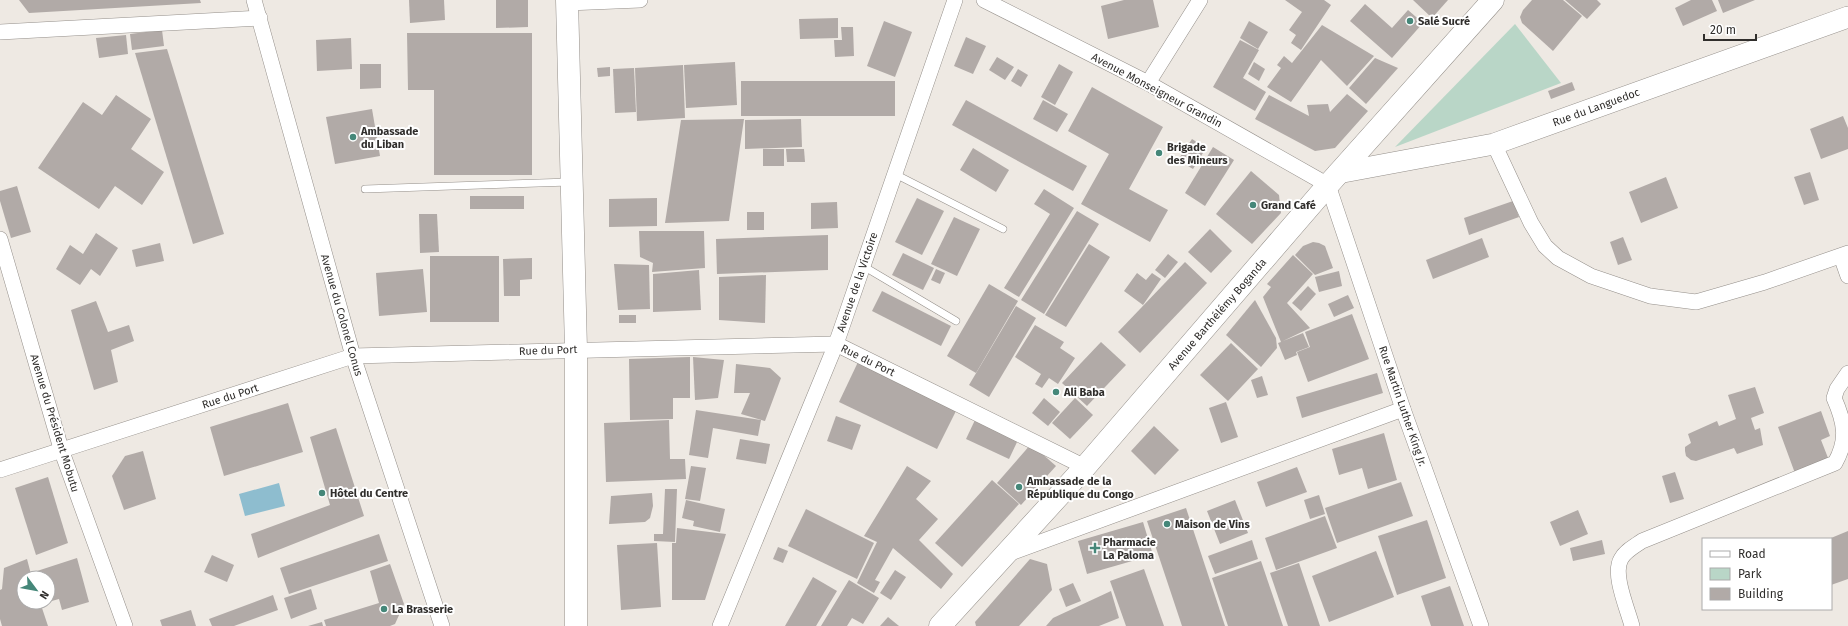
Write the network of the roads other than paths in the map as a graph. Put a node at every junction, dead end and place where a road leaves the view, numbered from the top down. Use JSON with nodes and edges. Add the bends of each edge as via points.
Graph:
{"nodes":[{"id":1,"x":254,"y":0,"type":"edge"},
{"id":2,"x":640,"y":0,"type":"edge"},
{"id":3,"x":955,"y":0,"type":"edge"},
{"id":4,"x":984,"y":0,"type":"edge"},
{"id":5,"x":1200,"y":0,"type":"edge"},
{"id":6,"x":1493,"y":0,"type":"edge"},
{"id":7,"x":567,"y":1,"type":"edge"},
{"id":8,"x":1848,"y":17,"type":"edge"},
{"id":9,"x":260,"y":18,"type":"junction"},
{"id":10,"x":0,"y":32,"type":"edge"},
{"id":11,"x":1148,"y":83,"type":"junction"},
{"id":12,"x":1494,"y":144,"type":"junction"},
{"id":13,"x":895,"y":174,"type":"junction"},
{"id":14,"x":1333,"y":179,"type":"junction"},
{"id":15,"x":572,"y":182,"type":"junction"},
{"id":16,"x":365,"y":189,"type":"dead end"},
{"id":17,"x":1003,"y":230,"type":"dead end"},
{"id":18,"x":0,"y":239,"type":"edge"},
{"id":19,"x":1844,"y":254,"type":"edge"},
{"id":20,"x":863,"y":266,"type":"junction"},
{"id":21,"x":1848,"y":276,"type":"edge"},
{"id":22,"x":956,"y":321,"type":"dead end"},
{"id":23,"x":836,"y":344,"type":"junction"},
{"id":24,"x":576,"y":349,"type":"junction"},
{"id":25,"x":352,"y":356,"type":"junction"},
{"id":26,"x":1848,"y":373,"type":"edge"},
{"id":27,"x":1403,"y":409,"type":"junction"},
{"id":28,"x":62,"y":452,"type":"junction"},
{"id":29,"x":1085,"y":466,"type":"junction"},
{"id":30,"x":0,"y":470,"type":"edge"},
{"id":31,"x":1002,"y":557,"type":"junction"},
{"id":32,"x":125,"y":626,"type":"edge"},
{"id":33,"x":442,"y":626,"type":"edge"},
{"id":34,"x":576,"y":626,"type":"edge"},
{"id":35,"x":720,"y":626,"type":"edge"},
{"id":36,"x":940,"y":626,"type":"edge"},
{"id":37,"x":1481,"y":626,"type":"edge"},
{"id":38,"x":1632,"y":626,"type":"edge"}],
"edges":[{"from":1,"to":9,"type":"street","name":"Avenue du Colonel Conus"},
{"from":2,"to":7,"type":"street"},
{"from":3,"to":13,"type":"street","name":"Avenue de la Victoire"},
{"from":4,"to":11,"type":"street","name":"Avenue Monseigneur Grandin"},
{"from":5,"to":11,"type":"street"},
{"from":6,"to":14,"type":"main road","name":"Avenue Barthélémy Boganda"},
{"from":7,"to":15,"type":"main road"},
{"from":8,"to":12,"type":"street","name":"Rue du Languedoc"},
{"from":9,"to":10,"type":"street"},
{"from":9,"to":25,"type":"street","name":"Avenue du Colonel Conus"},
{"from":11,"to":14,"type":"street","name":"Avenue Monseigneur Grandin"},
{"from":12,"to":14,"type":"street","name":"Rue du Languedoc"},
{"from":12,"to":19,"type":"street","via":[[1531,223],[1545,246],[1558,258],[1591,276],[1650,296],[1696,302],[1765,282]]},
{"from":13,"to":17,"type":"lane"},
{"from":13,"to":20,"type":"street","name":"Avenue de la Victoire"},
{"from":14,"to":27,"type":"street","name":"Rue Martin Luther King Jr."},
{"from":14,"to":29,"type":"main road","name":"Avenue Barthélémy Boganda"},
{"from":15,"to":16,"type":"lane"},
{"from":15,"to":24,"type":"main road"},
{"from":18,"to":28,"type":"street","name":"Avenue du Président Mobutu"},
{"from":19,"to":21,"type":"street"},
{"from":20,"to":22,"type":"lane"},
{"from":20,"to":23,"type":"street","name":"Avenue de la Victoire"},
{"from":23,"to":24,"type":"street","name":"Rue du Port"},
{"from":23,"to":29,"type":"street","name":"Rue du Port"},
{"from":23,"to":35,"type":"street","name":"Avenue de la Victoire"},
{"from":24,"to":25,"type":"street","name":"Rue du Port"},
{"from":24,"to":34,"type":"main road"},
{"from":25,"to":28,"type":"street","name":"Rue du Port"},
{"from":25,"to":33,"type":"street","name":"Avenue du Colonel Conus"},
{"from":26,"to":38,"type":"street","via":[[1834,398],[1846,424],[1846,442],[1841,455],[1834,463],[1642,541],[1627,551],[1620,560],[1617,572]]},
{"from":27,"to":31,"type":"street"},
{"from":27,"to":37,"type":"street","name":"Rue Martin Luther King Jr."},
{"from":28,"to":30,"type":"street","name":"Rue du Port"},
{"from":28,"to":32,"type":"street","name":"Avenue du Président Mobutu"},
{"from":29,"to":31,"type":"main road","name":"Avenue Barthélémy Boganda"},
{"from":31,"to":36,"type":"main road","name":"Avenue Barthélémy Boganda"}]}
